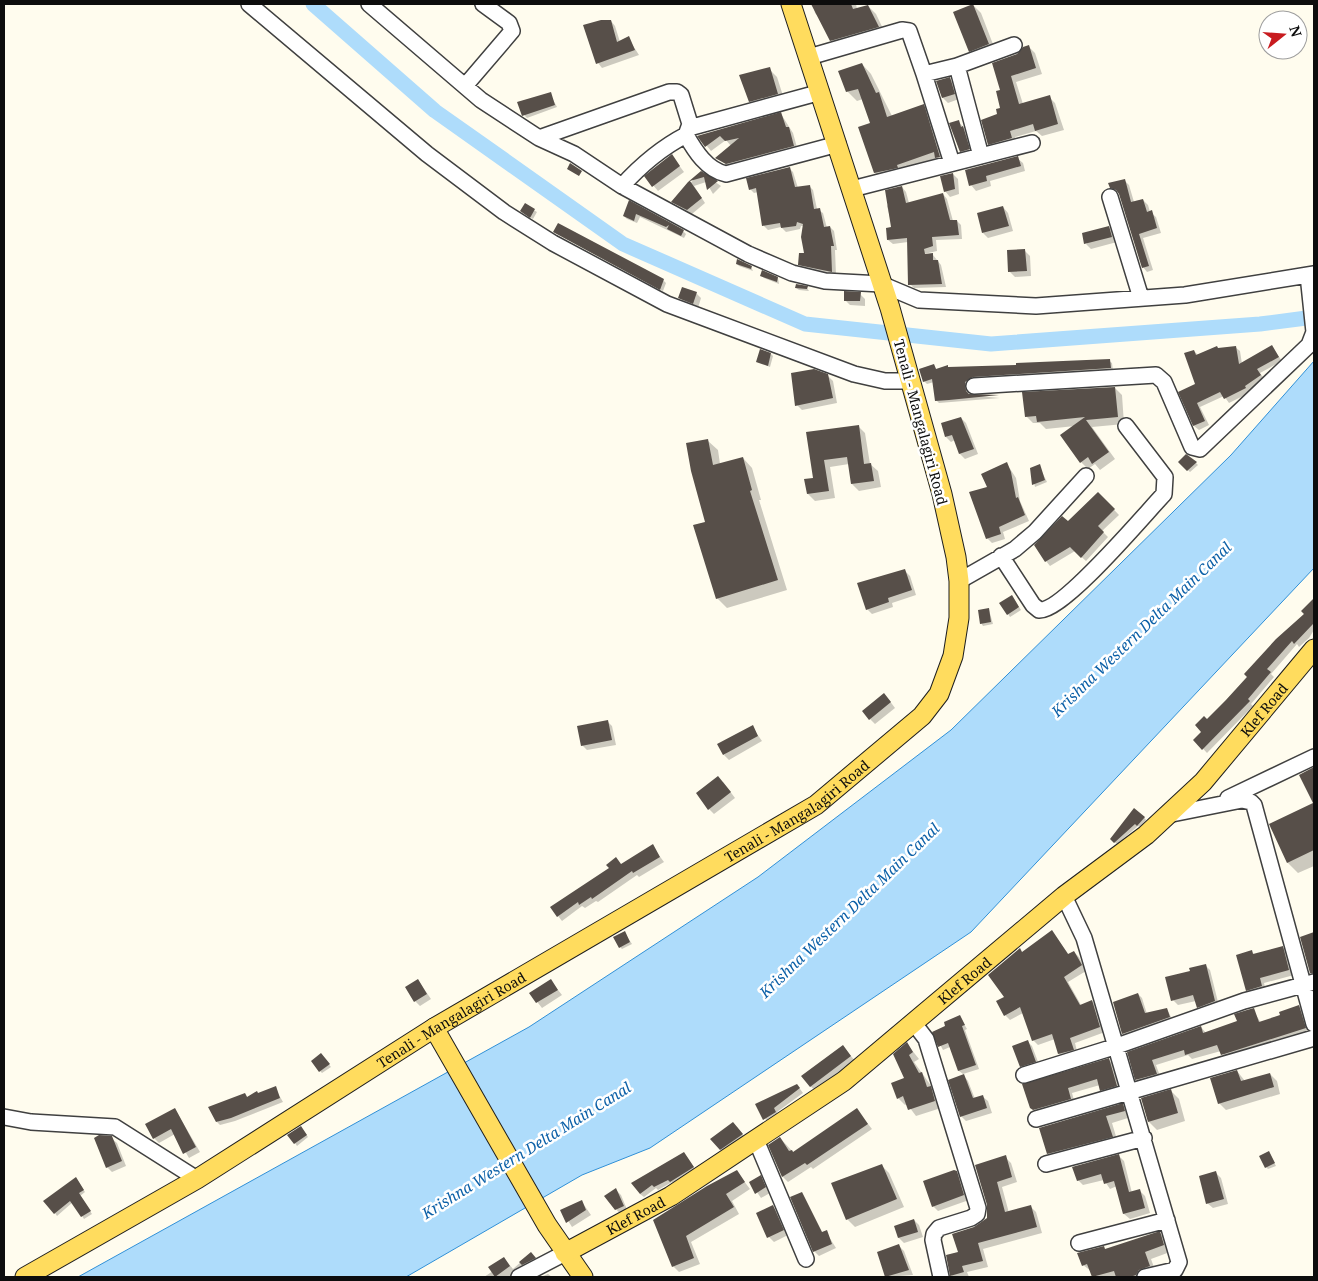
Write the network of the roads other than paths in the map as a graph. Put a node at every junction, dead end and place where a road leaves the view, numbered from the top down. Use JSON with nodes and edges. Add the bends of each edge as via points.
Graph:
{"nodes":[{"id":1,"x":249,"y":4,"type":"edge"},
{"id":2,"x":369,"y":4,"type":"edge"},
{"id":3,"x":483,"y":4,"type":"edge"},
{"id":4,"x":791,"y":4,"type":"edge"},
{"id":5,"x":1014,"y":45,"type":"dead end"},
{"id":6,"x":809,"y":58,"type":"junction"},
{"id":7,"x":956,"y":66,"type":"junction"},
{"id":8,"x":924,"y":74,"type":"junction"},
{"id":9,"x":466,"y":86,"type":"junction"},
{"id":10,"x":821,"y":92,"type":"junction"},
{"id":11,"x":687,"y":132,"type":"junction"},
{"id":12,"x":539,"y":138,"type":"junction"},
{"id":13,"x":1032,"y":143,"type":"dead end"},
{"id":14,"x":838,"y":144,"type":"junction"},
{"id":15,"x":981,"y":156,"type":"junction"},
{"id":16,"x":952,"y":163,"type":"junction"},
{"id":17,"x":622,"y":186,"type":"junction"},
{"id":18,"x":852,"y":189,"type":"junction"},
{"id":19,"x":1110,"y":197,"type":"dead end"},
{"id":20,"x":1311,"y":275,"type":"edge"},
{"id":21,"x":881,"y":284,"type":"junction"},
{"id":22,"x":1141,"y":298,"type":"junction"},
{"id":23,"x":1314,"y":332,"type":"edge"},
{"id":24,"x":910,"y":378,"type":"junction"},
{"id":25,"x":974,"y":386,"type":"dead end"},
{"id":26,"x":1126,"y":426,"type":"dead end"},
{"id":27,"x":1086,"y":476,"type":"dead end"},
{"id":28,"x":1001,"y":556,"type":"junction"},
{"id":29,"x":959,"y":581,"type":"junction"},
{"id":30,"x":1314,"y":649,"type":"edge"},
{"id":31,"x":1314,"y":757,"type":"edge"},
{"id":32,"x":1205,"y":809,"type":"junction"},
{"id":33,"x":1167,"y":815,"type":"junction"},
{"id":34,"x":1064,"y":896,"type":"junction"},
{"id":35,"x":1309,"y":984,"type":"edge"},
{"id":36,"x":913,"y":1022,"type":"junction"},
{"id":37,"x":1314,"y":1024,"type":"edge"},
{"id":38,"x":434,"y":1028,"type":"junction"},
{"id":39,"x":1314,"y":1038,"type":"edge"},
{"id":40,"x":1117,"y":1046,"type":"junction"},
{"id":41,"x":1024,"y":1075,"type":"dead end"},
{"id":42,"x":1130,"y":1092,"type":"junction"},
{"id":43,"x":4,"y":1117,"type":"edge"},
{"id":44,"x":1036,"y":1119,"type":"dead end"},
{"id":45,"x":1144,"y":1138,"type":"junction"},
{"id":46,"x":756,"y":1140,"type":"junction"},
{"id":47,"x":1046,"y":1164,"type":"dead end"},
{"id":48,"x":196,"y":1179,"type":"junction"},
{"id":49,"x":1167,"y":1220,"type":"junction"},
{"id":50,"x":1078,"y":1243,"type":"dead end"},
{"id":51,"x":566,"y":1253,"type":"junction"},
{"id":52,"x":806,"y":1259,"type":"dead end"},
{"id":53,"x":25,"y":1277,"type":"edge"},
{"id":54,"x":519,"y":1277,"type":"edge"},
{"id":55,"x":583,"y":1277,"type":"edge"},
{"id":56,"x":941,"y":1277,"type":"edge"},
{"id":57,"x":1145,"y":1277,"type":"edge"}],
"edges":[{"from":1,"to":24,"type":"street","via":[[427,154],[504,212],[553,243],[667,304],[854,374],[885,381]]},
{"from":2,"to":9,"type":"street"},
{"from":3,"to":9,"type":"street","via":[[509,23],[512,31]]},
{"from":4,"to":6,"type":"main road","name":"Tenali - Mangalagiri Road"},
{"from":5,"to":7,"type":"street"},
{"from":6,"to":8,"type":"street","via":[[906,30],[911,34]]},
{"from":6,"to":10,"type":"main road","name":"Tenali - Mangalagiri Road"},
{"from":7,"to":8,"type":"street"},
{"from":7,"to":15,"type":"street"},
{"from":8,"to":16,"type":"street"},
{"from":9,"to":12,"type":"street","via":[[481,100]]},
{"from":10,"to":11,"type":"street"},
{"from":10,"to":14,"type":"main road","name":"Tenali - Mangalagiri Road"},
{"from":11,"to":12,"type":"street","via":[[681,95],[674,91]]},
{"from":11,"to":14,"type":"street","via":[[696,152],[716,172],[726,174]]},
{"from":11,"to":17,"type":"street","via":[[645,162]]},
{"from":12,"to":17,"type":"street","via":[[574,154]]},
{"from":13,"to":15,"type":"street"},
{"from":14,"to":18,"type":"main road","name":"Tenali - Mangalagiri Road"},
{"from":15,"to":16,"type":"street"},
{"from":16,"to":18,"type":"street"},
{"from":17,"to":21,"type":"street","via":[[748,254],[792,273],[825,281]]},
{"from":18,"to":21,"type":"main road","name":"Tenali - Mangalagiri Road"},
{"from":19,"to":22,"type":"street"},
{"from":20,"to":22,"type":"street","via":[[1185,295]]},
{"from":20,"to":23,"type":"street"},
{"from":21,"to":22,"type":"street","via":[[919,300],[1000,306]]},
{"from":21,"to":24,"type":"main road","name":"Tenali - Mangalagiri Road"},
{"from":23,"to":25,"type":"street","via":[[1309,344],[1200,450],[1192,446],[1164,382],[1156,374]]},
{"from":24,"to":29,"type":"main road","name":"Tenali - Mangalagiri Road","via":[[942,494]]},
{"from":26,"to":28,"type":"street","via":[[1165,478],[1166,488],[1164,494],[1071,592],[1051,608],[1039,610]]},
{"from":27,"to":28,"type":"street","via":[[1035,532]]},
{"from":28,"to":29,"type":"street"},
{"from":29,"to":38,"type":"main road","name":"Tenali - Mangalagiri Road","via":[[959,618],[953,656],[939,694],[914,723],[816,805]]},
{"from":30,"to":33,"type":"main road","name":"Klef Road","via":[[1203,782]]},
{"from":31,"to":32,"type":"street"},
{"from":32,"to":33,"type":"street"},
{"from":32,"to":35,"type":"street","via":[[1242,800],[1254,805]]},
{"from":33,"to":34,"type":"main road","name":"Klef Road","via":[[1146,835]]},
{"from":34,"to":36,"type":"main road","name":"Klef Road"},
{"from":34,"to":40,"type":"street","via":[[1084,938]]},
{"from":35,"to":37,"type":"street"},
{"from":35,"to":40,"type":"street","via":[[1244,1001]]},
{"from":36,"to":46,"type":"main road","name":"Klef Road","via":[[844,1081]]},
{"from":36,"to":56,"type":"street","via":[[926,1039],[978,1208],[977,1214],[971,1218],[939,1228],[934,1234]]},
{"from":38,"to":48,"type":"main road","name":"Tenali - Mangalagiri Road"},
{"from":38,"to":51,"type":"main road"},
{"from":39,"to":42,"type":"street"},
{"from":40,"to":41,"type":"street"},
{"from":40,"to":42,"type":"street"},
{"from":42,"to":44,"type":"street"},
{"from":42,"to":45,"type":"street"},
{"from":43,"to":48,"type":"street","via":[[115,1128]]},
{"from":45,"to":47,"type":"street"},
{"from":45,"to":49,"type":"street"},
{"from":46,"to":51,"type":"main road","name":"Klef Road","via":[[671,1196]]},
{"from":46,"to":52,"type":"street"},
{"from":48,"to":53,"type":"main road","name":"Tenali - Mangalagiri Road"},
{"from":49,"to":50,"type":"street"},
{"from":49,"to":57,"type":"street","via":[[1178,1267]]},
{"from":51,"to":54,"type":"street"},
{"from":51,"to":55,"type":"main road"}]}
